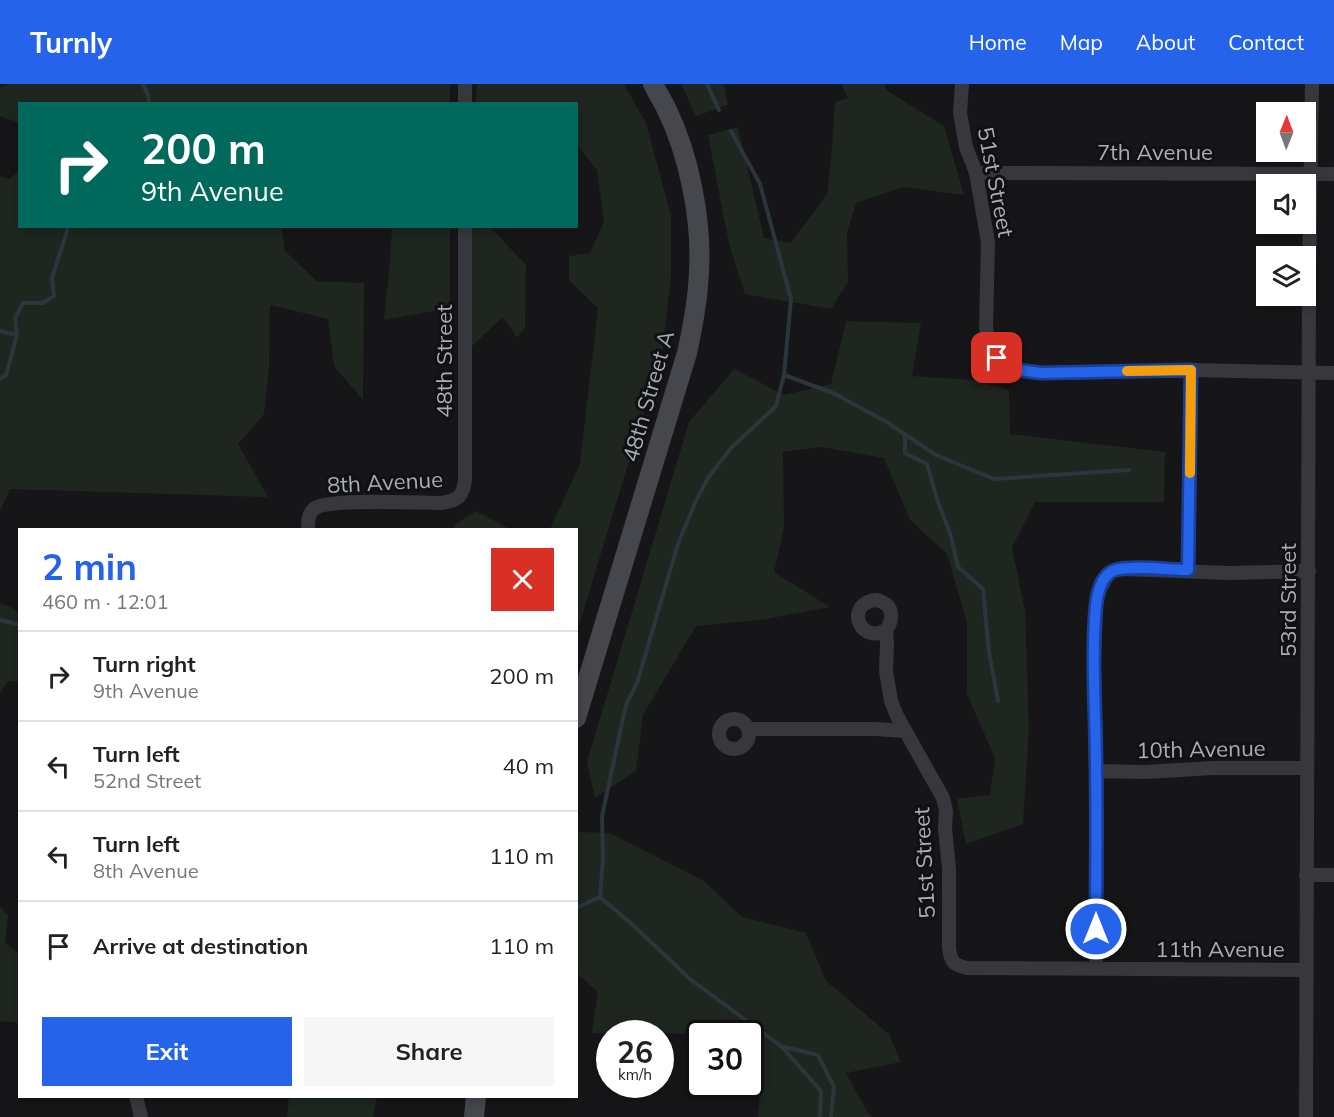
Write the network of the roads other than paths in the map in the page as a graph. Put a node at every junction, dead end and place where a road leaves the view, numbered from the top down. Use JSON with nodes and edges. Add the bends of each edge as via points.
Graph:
{"nodes":[{"id":1,"x":465,"y":84,"type":"edge"},
{"id":2,"x":653,"y":84,"type":"edge"},
{"id":3,"x":962,"y":84,"type":"edge"},
{"id":4,"x":1312,"y":84,"type":"edge"},
{"id":5,"x":465,"y":102,"type":"edge"},
{"id":6,"x":976,"y":173,"type":"junction"},
{"id":7,"x":1312,"y":174,"type":"joint"},
{"id":8,"x":1316,"y":174,"type":"edge"},
{"id":9,"x":1334,"y":174,"type":"edge"},
{"id":10,"x":465,"y":228,"type":"edge"},
{"id":11,"x":1310,"y":234,"type":"edge"},
{"id":12,"x":1191,"y":370,"type":"junction"},
{"id":13,"x":1310,"y":372,"type":"junction"},
{"id":14,"x":1334,"y":373,"type":"edge"},
{"id":15,"x":461,"y":495,"type":"joint"},
{"id":16,"x":308,"y":528,"type":"edge"},
{"id":17,"x":1188,"y":570,"type":"junction"},
{"id":18,"x":1309,"y":571,"type":"junction"},
{"id":19,"x":886,"y":630,"type":"dead end"},
{"id":20,"x":578,"y":711,"type":"edge"},
{"id":21,"x":748,"y":729,"type":"dead end"},
{"id":22,"x":905,"y":731,"type":"junction"},
{"id":23,"x":1307,"y":768,"type":"junction"},
{"id":24,"x":1096,"y":771,"type":"junction"},
{"id":25,"x":1306,"y":875,"type":"junction"},
{"id":26,"x":1334,"y":875,"type":"edge"},
{"id":27,"x":953,"y":963,"type":"joint"},
{"id":28,"x":1096,"y":969,"type":"junction"},
{"id":29,"x":1307,"y":970,"type":"junction"},
{"id":30,"x":136,"y":1098,"type":"edge"},
{"id":31,"x":477,"y":1098,"type":"edge"},
{"id":32,"x":141,"y":1117,"type":"edge"},
{"id":33,"x":474,"y":1117,"type":"edge"},
{"id":34,"x":1306,"y":1117,"type":"edge"}],
"edges":[{"from":1,"to":5,"type":"street"},
{"from":2,"to":20,"type":"street","name":"48th Street A","via":[[675,128],[691,181],[700,270],[694,322]]},
{"from":3,"to":6,"type":"street","name":"51st Street","via":[[960,112],[966,147]]},
{"from":4,"to":7,"type":"street","name":"53rd Street"},
{"from":6,"to":7,"type":"street","name":"7th Avenue"},
{"from":6,"to":12,"type":"street","name":"51st Street","via":[[988,242],[986,328],[990,349],[1004,365],[1041,373]]},
{"from":8,"to":9,"type":"street","name":"7th Avenue"},
{"from":10,"to":15,"type":"street","name":"48th Street","via":[[465,480]]},
{"from":11,"to":13,"type":"street","name":"53rd Street"},
{"from":12,"to":13,"type":"street"},
{"from":12,"to":17,"type":"street"},
{"from":13,"to":14,"type":"street"},
{"from":13,"to":18,"type":"street","name":"53rd Street"},
{"from":15,"to":16,"type":"street","name":"8th Avenue","via":[[442,503],[323,505],[312,511]]},
{"from":17,"to":18,"type":"street"},
{"from":17,"to":24,"type":"street","via":[[1122,569],[1107,576],[1099,591],[1094,666]]},
{"from":18,"to":23,"type":"street","name":"53rd Street"},
{"from":19,"to":22,"type":"street","name":"51st Street","via":[[888,689]]},
{"from":21,"to":22,"type":"street"},
{"from":22,"to":27,"type":"street","name":"51st Street","via":[[943,798],[946,812],[948,934]]},
{"from":23,"to":24,"type":"street","name":"10th Avenue"},
{"from":23,"to":25,"type":"street","name":"53rd Street"},
{"from":24,"to":28,"type":"street"},
{"from":25,"to":26,"type":"street"},
{"from":25,"to":29,"type":"street","name":"53rd Street"},
{"from":27,"to":28,"type":"street","name":"11th Avenue","via":[[967,968]]},
{"from":28,"to":29,"type":"street","name":"11th Avenue"},
{"from":29,"to":34,"type":"street","name":"53rd Street"},
{"from":30,"to":32,"type":"street"},
{"from":31,"to":33,"type":"street"}]}
